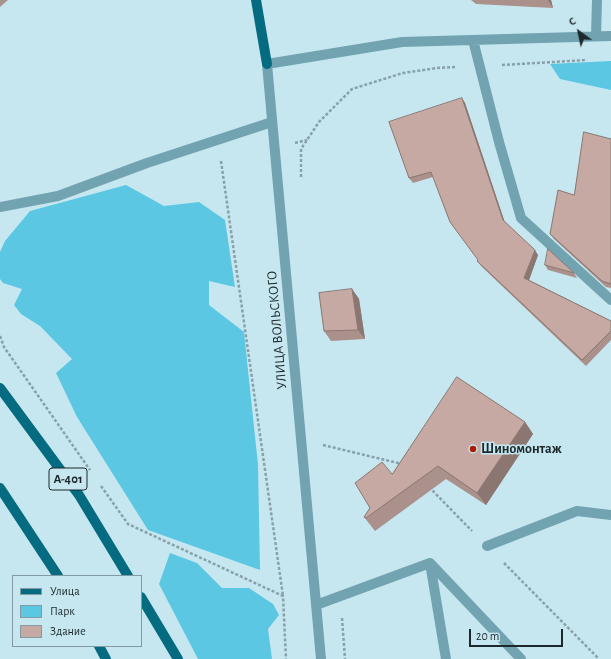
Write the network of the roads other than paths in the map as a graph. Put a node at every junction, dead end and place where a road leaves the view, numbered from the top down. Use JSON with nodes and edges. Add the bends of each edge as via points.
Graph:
{"nodes":[{"id":1,"x":256,"y":0,"type":"edge"},
{"id":2,"x":597,"y":0,"type":"edge"},
{"id":3,"x":596,"y":36,"type":"junction"},
{"id":4,"x":611,"y":36,"type":"edge"},
{"id":5,"x":474,"y":40,"type":"junction"},
{"id":6,"x":266,"y":64,"type":"junction"},
{"id":7,"x":272,"y":122,"type":"junction"},
{"id":8,"x":0,"y":207,"type":"edge"},
{"id":9,"x":611,"y":300,"type":"edge"},
{"id":10,"x":0,"y":388,"type":"edge"},
{"id":11,"x":0,"y":488,"type":"edge"},
{"id":12,"x":611,"y":515,"type":"edge"},
{"id":13,"x":487,"y":546,"type":"road end"},
{"id":14,"x":430,"y":563,"type":"junction"},
{"id":15,"x":57,"y":575,"type":"edge"},
{"id":16,"x":127,"y":575,"type":"edge"},
{"id":17,"x":142,"y":599,"type":"edge"},
{"id":18,"x":316,"y":605,"type":"junction"},
{"id":19,"x":99,"y":647,"type":"edge"},
{"id":20,"x":106,"y":659,"type":"edge"},
{"id":21,"x":178,"y":659,"type":"edge"},
{"id":22,"x":321,"y":659,"type":"edge"},
{"id":23,"x":446,"y":659,"type":"edge"},
{"id":24,"x":521,"y":659,"type":"edge"}],
"edges":[{"from":1,"to":6,"type":"main road","name":"УЛИЦА ВОЛЬСКОГО"},
{"from":2,"to":3,"type":"street"},
{"from":3,"to":4,"type":"street"},
{"from":3,"to":5,"type":"street"},
{"from":5,"to":6,"type":"street","via":[[402,42]]},
{"from":5,"to":9,"type":"street","via":[[521,218]]},
{"from":6,"to":7,"type":"street","name":"УЛИЦА ВОЛЬСКОГО"},
{"from":7,"to":8,"type":"street","via":[[147,162],[58,196]]},
{"from":7,"to":18,"type":"street","name":"УЛИЦА ВОЛЬСКОГО"},
{"from":10,"to":16,"type":"main road","number":"А-401","via":[[79,495]]},
{"from":11,"to":15,"type":"main road"},
{"from":12,"to":13,"type":"street","via":[[577,511]]},
{"from":14,"to":18,"type":"street"},
{"from":14,"to":23,"type":"street"},
{"from":14,"to":24,"type":"street"},
{"from":17,"to":21,"type":"main road"},
{"from":18,"to":22,"type":"street","name":"УЛИЦА ВОЛЬСКОГО"},
{"from":19,"to":20,"type":"main road"}]}
